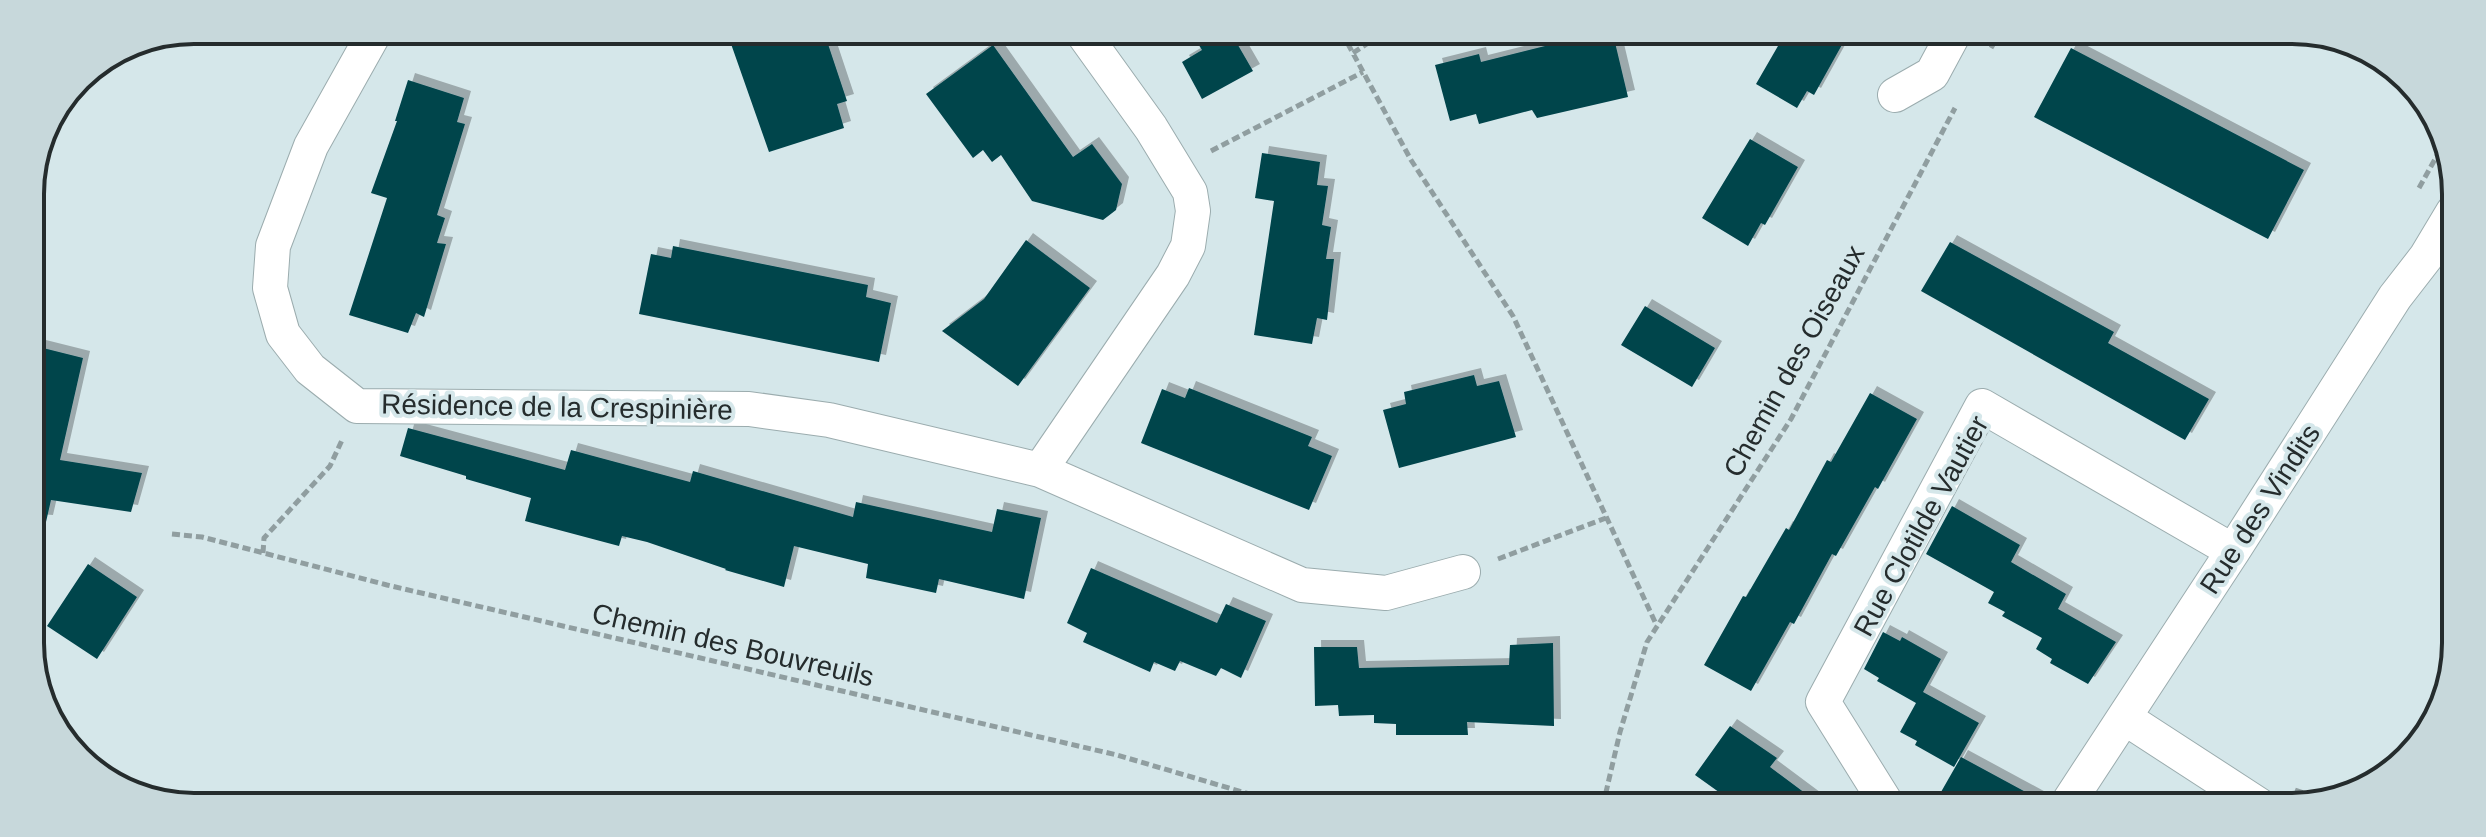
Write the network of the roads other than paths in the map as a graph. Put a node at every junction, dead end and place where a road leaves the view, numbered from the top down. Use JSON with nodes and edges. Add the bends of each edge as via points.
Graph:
{"nodes":[{"id":1,"x":368,"y":44,"type":"edge"},
{"id":2,"x":1091,"y":44,"type":"edge"},
{"id":3,"x":1948,"y":44,"type":"edge"},
{"id":4,"x":1895,"y":95,"type":"dead end"},
{"id":5,"x":2442,"y":230,"type":"edge"},
{"id":6,"x":1040,"y":470,"type":"junction"},
{"id":7,"x":2233,"y":551,"type":"junction"},
{"id":8,"x":1463,"y":572,"type":"road end"},
{"id":9,"x":2125,"y":718,"type":"junction"},
{"id":10,"x":1880,"y":793,"type":"edge"},
{"id":11,"x":2075,"y":793,"type":"edge"},
{"id":12,"x":2240,"y":793,"type":"edge"}],
"edges":[{"from":1,"to":6,"type":"street","name":"Résidence de la Crespinière","via":[[311,146],[273,246],[270,288],[283,334],[310,369],[357,406],[749,409],[829,420]]},
{"from":2,"to":6,"type":"street","via":[[1151,128],[1190,192],[1193,211],[1188,246],[1173,275]]},
{"from":3,"to":4,"type":"street","via":[[1932,74]]},
{"from":5,"to":7,"type":"street","name":"Rue des Vindits"},
{"from":6,"to":8,"type":"street","name":"Résidence de la Crespinière","via":[[1302,585],[1386,593]]},
{"from":7,"to":9,"type":"street","name":"Rue des Vindits"},
{"from":7,"to":10,"type":"street","name":"Rue Clotilde Vautier","via":[[1982,406],[1823,702]]},
{"from":9,"to":11,"type":"street","name":"Rue des Vindits"},
{"from":9,"to":12,"type":"street"}]}
